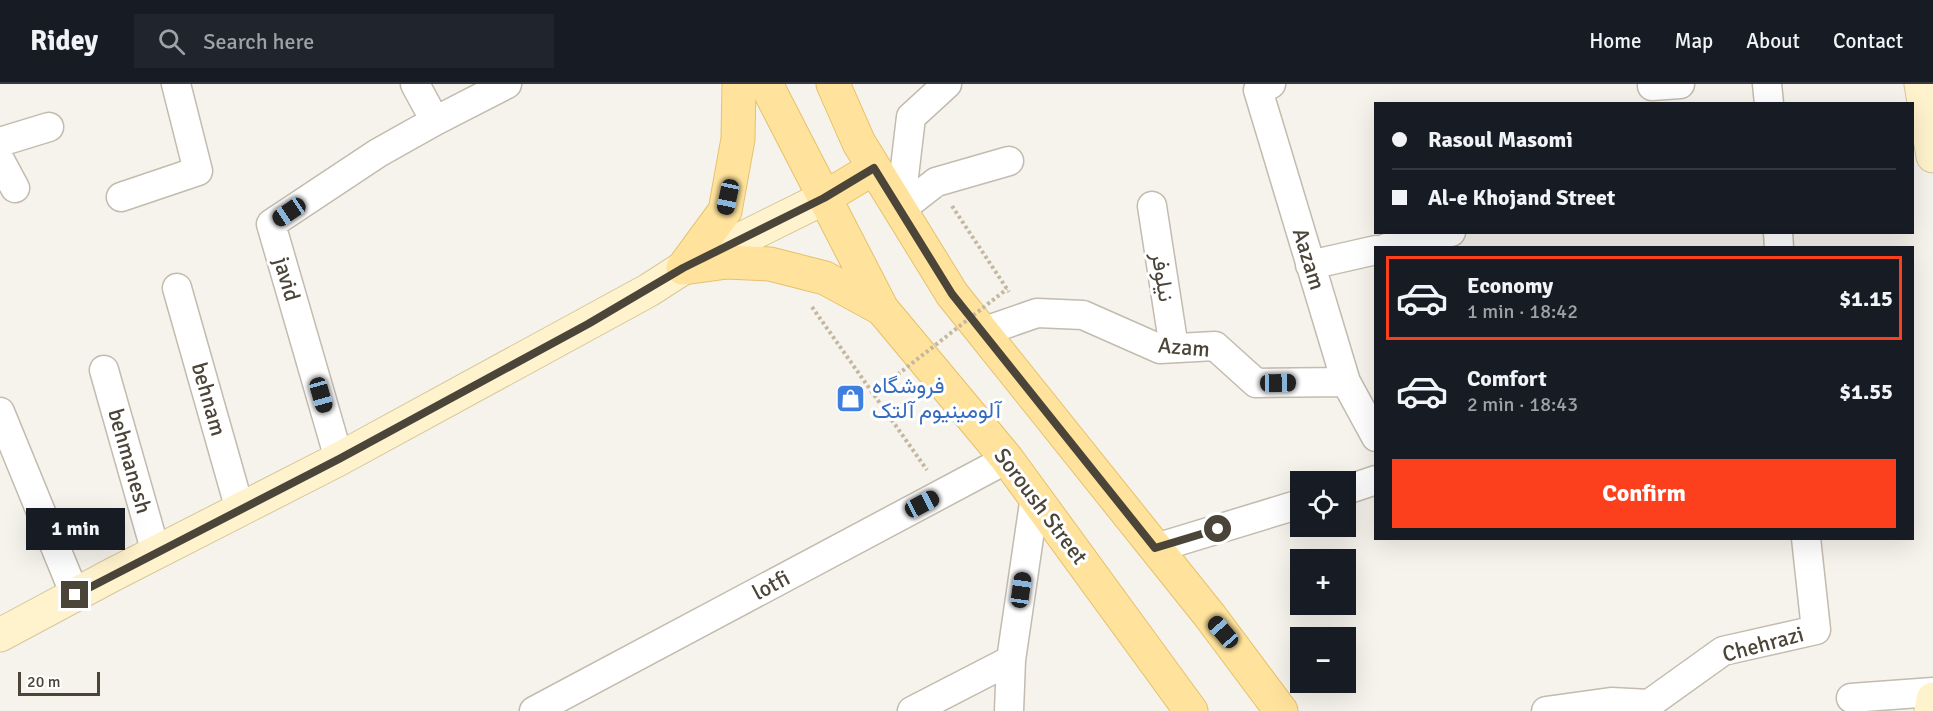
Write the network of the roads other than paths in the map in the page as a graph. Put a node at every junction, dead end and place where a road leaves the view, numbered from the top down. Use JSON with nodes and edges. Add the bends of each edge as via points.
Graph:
{"nodes":[{"id":1,"x":176,"y":84,"type":"edge"},
{"id":2,"x":415,"y":84,"type":"edge"},
{"id":3,"x":507,"y":84,"type":"edge"},
{"id":4,"x":739,"y":84,"type":"edge"},
{"id":5,"x":766,"y":84,"type":"edge"},
{"id":6,"x":833,"y":84,"type":"edge"},
{"id":7,"x":947,"y":84,"type":"edge"},
{"id":8,"x":1271,"y":84,"type":"edge"},
{"id":9,"x":1652,"y":84,"type":"edge"},
{"id":10,"x":1680,"y":84,"type":"edge"},
{"id":11,"x":1767,"y":84,"type":"edge"},
{"id":12,"x":1922,"y":84,"type":"edge"},
{"id":13,"x":1769,"y":102,"type":"edge"},
{"id":14,"x":435,"y":121,"type":"junction"},
{"id":15,"x":49,"y":127,"type":"dead end"},
{"id":16,"x":0,"y":142,"type":"edge"},
{"id":17,"x":1933,"y":156,"type":"edge"},
{"id":18,"x":0,"y":160,"type":"edge"},
{"id":19,"x":1009,"y":161,"type":"dead end"},
{"id":20,"x":874,"y":168,"type":"junction"},
{"id":21,"x":15,"y":188,"type":"dead end"},
{"id":22,"x":121,"y":197,"type":"dead end"},
{"id":23,"x":824,"y":198,"type":"junction"},
{"id":24,"x":1152,"y":206,"type":"dead end"},
{"id":25,"x":900,"y":210,"type":"junction"},
{"id":26,"x":1443,"y":234,"type":"edge"},
{"id":27,"x":1394,"y":246,"type":"edge"},
{"id":28,"x":1374,"y":250,"type":"edge"},
{"id":29,"x":1310,"y":265,"type":"junction"},
{"id":30,"x":683,"y":268,"type":"junction"},
{"id":31,"x":177,"y":288,"type":"dead end"},
{"id":32,"x":882,"y":309,"type":"junction"},
{"id":33,"x":982,"y":332,"type":"junction"},
{"id":34,"x":1174,"y":348,"type":"junction"},
{"id":35,"x":104,"y":370,"type":"dead end"},
{"id":36,"x":1346,"y":382,"type":"junction"},
{"id":37,"x":0,"y":412,"type":"edge"},
{"id":38,"x":1374,"y":433,"type":"edge"},
{"id":39,"x":339,"y":459,"type":"junction"},
{"id":40,"x":1007,"y":459,"type":"junction"},
{"id":41,"x":1374,"y":481,"type":"edge"},
{"id":42,"x":1356,"y":487,"type":"edge"},
{"id":43,"x":1035,"y":496,"type":"junction"},
{"id":44,"x":1290,"y":507,"type":"edge"},
{"id":45,"x":240,"y":510,"type":"junction"},
{"id":46,"x":1806,"y":540,"type":"edge"},
{"id":47,"x":1155,"y":548,"type":"junction"},
{"id":48,"x":156,"y":553,"type":"junction"},
{"id":49,"x":75,"y":595,"type":"junction"},
{"id":50,"x":1210,"y":616,"type":"junction"},
{"id":51,"x":0,"y":635,"type":"edge"},
{"id":52,"x":1011,"y":660,"type":"junction"},
{"id":53,"x":1933,"y":692,"type":"edge"},
{"id":54,"x":1851,"y":698,"type":"dead end"},
{"id":55,"x":1933,"y":699,"type":"edge"},
{"id":56,"x":1660,"y":704,"type":"edge"},
{"id":57,"x":1557,"y":710,"type":"edge"},
{"id":58,"x":534,"y":711,"type":"edge"},
{"id":59,"x":912,"y":711,"type":"edge"},
{"id":60,"x":1009,"y":711,"type":"edge"},
{"id":61,"x":1191,"y":711,"type":"edge"},
{"id":62,"x":1281,"y":711,"type":"edge"},
{"id":63,"x":1291,"y":711,"type":"edge"},
{"id":64,"x":1931,"y":711,"type":"edge"}],
"edges":[{"from":1,"to":22,"type":"street","via":[[198,171]]},
{"from":2,"to":14,"type":"street"},
{"from":3,"to":14,"type":"street","name":"javid"},
{"from":4,"to":30,"type":"main road","via":[[738,139],[725,211]]},
{"from":5,"to":23,"type":"main road","name":"Soroush Street"},
{"from":6,"to":20,"type":"main road"},
{"from":7,"to":25,"type":"street","via":[[911,117]]},
{"from":8,"to":29,"type":"street","name":"Aazam","via":[[1258,90]]},
{"from":9,"to":10,"type":"street"},
{"from":11,"to":13,"type":"street"},
{"from":12,"to":17,"type":"street"},
{"from":14,"to":39,"type":"street","name":"javid","via":[[378,153],[271,224]]},
{"from":15,"to":16,"type":"street"},
{"from":18,"to":21,"type":"street"},
{"from":19,"to":25,"type":"street","via":[[936,182]]},
{"from":20,"to":23,"type":"main road"},
{"from":20,"to":25,"type":"main road"},
{"from":23,"to":30,"type":"street"},
{"from":23,"to":32,"type":"main road","name":"Soroush Street"},
{"from":24,"to":34,"type":"street","name":"نیلوفر"},
{"from":25,"to":33,"type":"main road","via":[[952,294]]},
{"from":26,"to":27,"type":"street"},
{"from":28,"to":29,"type":"street"},
{"from":29,"to":36,"type":"street","name":"Aazam"},
{"from":30,"to":32,"type":"main road","via":[[727,262],[770,264],[825,278]]},
{"from":30,"to":39,"type":"street"},
{"from":31,"to":45,"type":"street","name":"behnam"},
{"from":32,"to":40,"type":"main road","name":"Soroush Street"},
{"from":33,"to":34,"type":"street","name":"Azam","via":[[1037,314],[1083,315],[1160,349]]},
{"from":33,"to":47,"type":"main road"},
{"from":34,"to":36,"type":"street","name":"Azam","via":[[1215,346],[1256,383]]},
{"from":35,"to":48,"type":"street","name":"behmanesh"},
{"from":36,"to":38,"type":"street","name":"Aazam"},
{"from":37,"to":49,"type":"street"},
{"from":39,"to":45,"type":"street"},
{"from":40,"to":43,"type":"main road","name":"Soroush Street"},
{"from":40,"to":58,"type":"street","name":"lotfi"},
{"from":41,"to":42,"type":"street"},
{"from":43,"to":52,"type":"street"},
{"from":43,"to":61,"type":"main road","name":"Soroush Street"},
{"from":44,"to":47,"type":"street"},
{"from":45,"to":48,"type":"street"},
{"from":46,"to":56,"type":"street","name":"Chehrazi","via":[[1816,630],[1723,651]]},
{"from":47,"to":50,"type":"main road"},
{"from":48,"to":49,"type":"street"},
{"from":49,"to":51,"type":"street"},
{"from":50,"to":62,"type":"main road"},
{"from":50,"to":63,"type":"main road"},
{"from":52,"to":59,"type":"street"},
{"from":52,"to":60,"type":"street"},
{"from":53,"to":54,"type":"street"},
{"from":55,"to":64,"type":"street"},
{"from":56,"to":57,"type":"street","name":"Chehrazi","via":[[1611,702]]}]}
